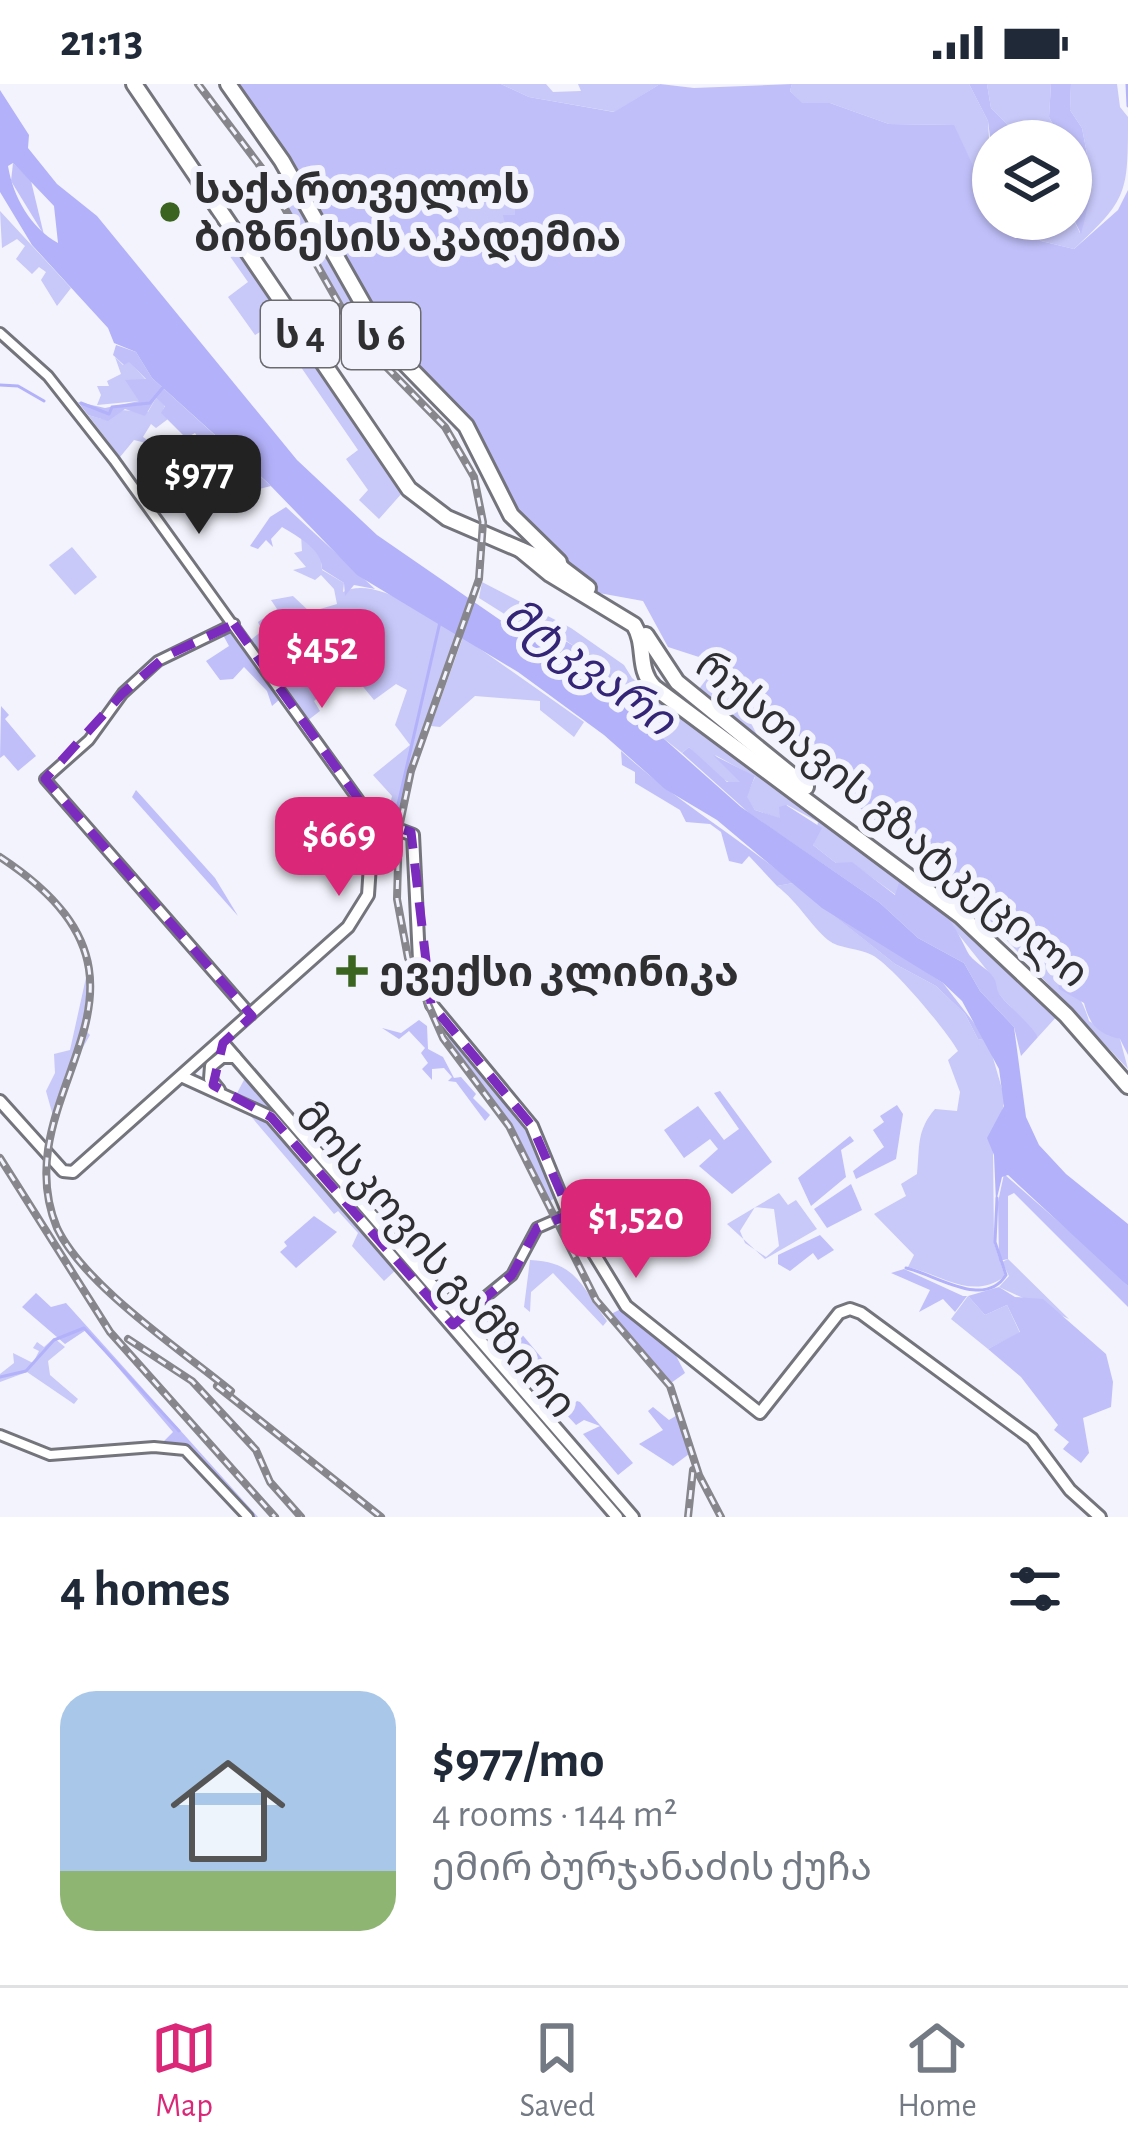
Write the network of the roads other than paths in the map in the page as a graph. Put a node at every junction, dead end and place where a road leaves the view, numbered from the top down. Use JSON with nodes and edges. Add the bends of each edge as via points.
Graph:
{"nodes":[{"id":1,"x":134,"y":84,"type":"edge"},
{"id":2,"x":224,"y":84,"type":"edge"},
{"id":3,"x":0,"y":333,"type":"edge"},
{"id":4,"x":555,"y":569,"type":"junction"},
{"id":5,"x":234,"y":624,"type":"junction"},
{"id":6,"x":373,"y":820,"type":"junction"},
{"id":7,"x":252,"y":1016,"type":"junction"},
{"id":8,"x":1094,"y":1040,"type":"junction"},
{"id":9,"x":223,"y":1043,"type":"junction"},
{"id":10,"x":236,"y":1057,"type":"junction"},
{"id":11,"x":1128,"y":1074,"type":"edge"},
{"id":12,"x":182,"y":1077,"type":"junction"},
{"id":13,"x":1128,"y":1086,"type":"edge"},
{"id":14,"x":222,"y":1092,"type":"junction"},
{"id":15,"x":0,"y":1101,"type":"edge"},
{"id":16,"x":570,"y":1214,"type":"junction"},
{"id":17,"x":457,"y":1321,"type":"junction"},
{"id":18,"x":0,"y":1435,"type":"edge"},
{"id":19,"x":597,"y":1485,"type":"junction"},
{"id":20,"x":248,"y":1517,"type":"edge"},
{"id":21,"x":617,"y":1517,"type":"edge"},
{"id":22,"x":633,"y":1517,"type":"edge"},
{"id":23,"x":1100,"y":1517,"type":"edge"}],
"edges":[{"from":1,"to":4,"type":"highway","name":"რუსთავის გზატკეცილი","number":"ს 4","via":[[398,476],[434,511]]},
{"from":2,"to":4,"type":"highway","number":"ს 6","via":[[375,339],[458,425],[505,518]]},
{"from":3,"to":5,"type":"street","via":[[62,392]]},
{"from":4,"to":8,"type":"highway","name":"რუსთავის გზატკეცილი","via":[[634,625],[654,687],[961,916]]},
{"from":5,"to":6,"type":"street"},
{"from":5,"to":7,"type":"street","via":[[158,662],[46,779]]},
{"from":6,"to":7,"type":"main road","via":[[369,888],[356,917]]},
{"from":6,"to":16,"type":"main road","via":[[411,832],[418,960],[430,1001],[532,1126]]},
{"from":7,"to":9,"type":"main road"},
{"from":8,"to":11,"type":"highway","name":"რუსთავის გზატკეცილი"},
{"from":8,"to":13,"type":"highway","name":"რუსთავის გზატკეცილი"},
{"from":9,"to":10,"type":"main road","name":"მოსკოვის გამზირი"},
{"from":9,"to":12,"type":"main road"},
{"from":10,"to":14,"type":"main road","via":[[210,1068]]},
{"from":10,"to":17,"type":"main road","name":"მოსკოვის გამზირი"},
{"from":12,"to":14,"type":"main road","name":"მოსკოვის გამზირი"},
{"from":12,"to":15,"type":"main road","via":[[68,1173]]},
{"from":14,"to":17,"type":"main road","name":"მოსკოვის გამზირი","via":[[271,1117]]},
{"from":16,"to":17,"type":"street","via":[[537,1228],[512,1275]]},
{"from":16,"to":23,"type":"main road","via":[[632,1313],[760,1413],[843,1309],[861,1313],[1032,1439]]},
{"from":17,"to":19,"type":"main road","name":"მოსკოვის გამზირი"},
{"from":18,"to":20,"type":"street","via":[[50,1456],[185,1450]]},
{"from":19,"to":21,"type":"main road","name":"მოსკოვის გამზირი"},
{"from":19,"to":22,"type":"main road","name":"მოსკოვის გამზირი"}]}
